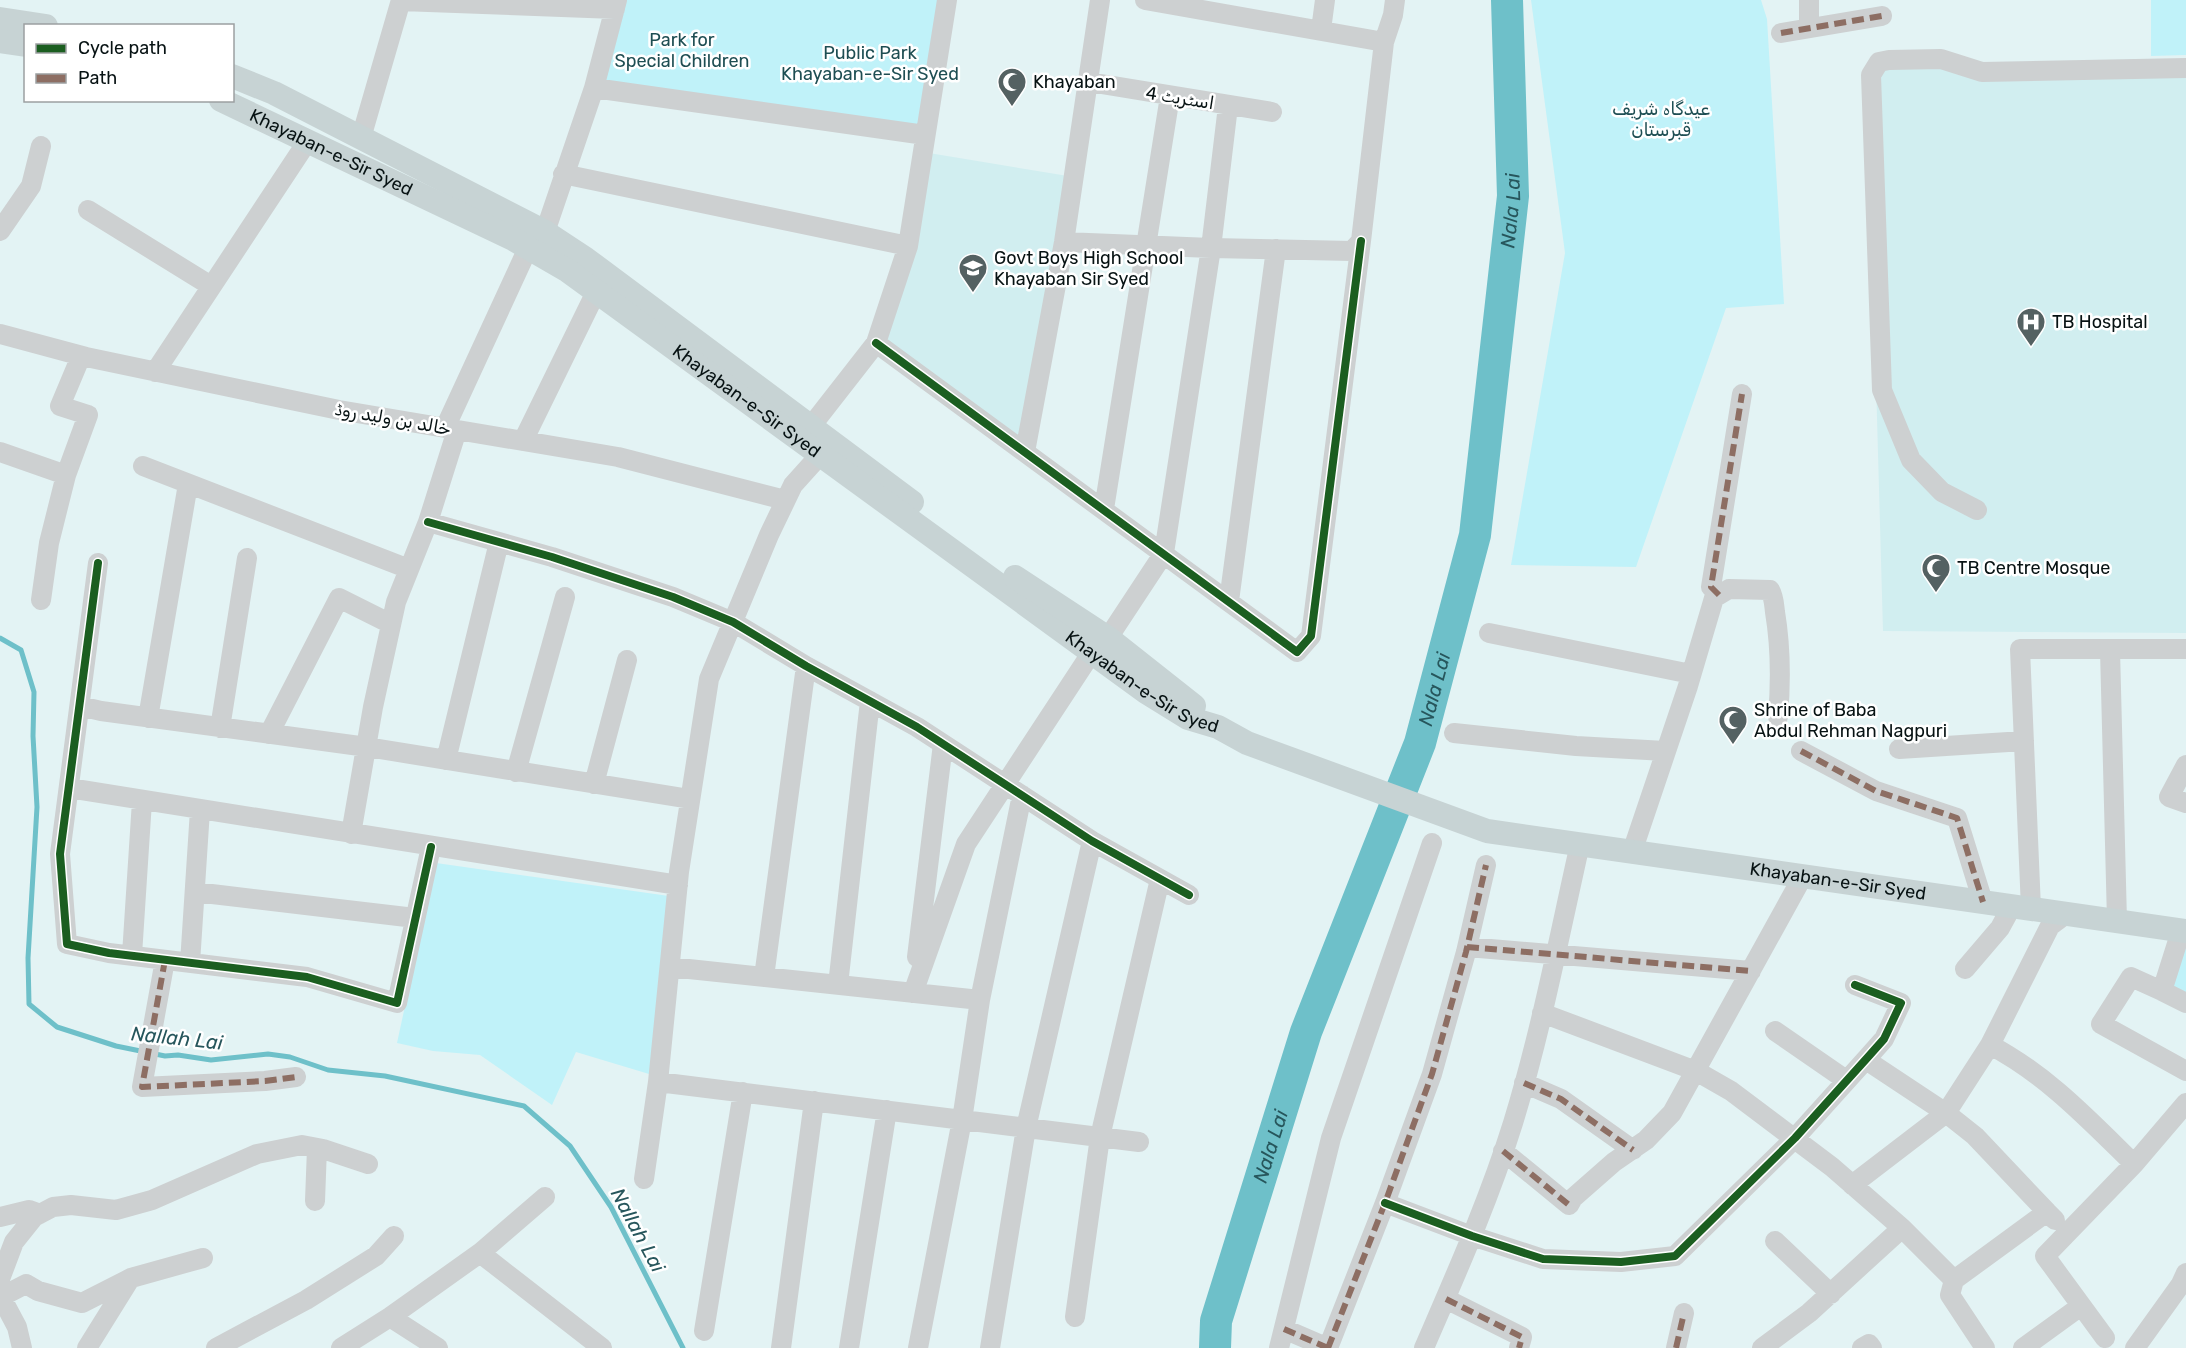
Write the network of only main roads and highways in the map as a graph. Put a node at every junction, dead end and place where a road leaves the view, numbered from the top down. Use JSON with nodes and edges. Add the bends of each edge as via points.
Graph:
{"nodes":[{"id":1,"x":0,"y":19,"type":"edge"},
{"id":2,"x":33,"y":24,"type":"edge"},
{"id":3,"x":0,"y":41,"type":"edge"},
{"id":4,"x":24,"y":45,"type":"edge"},
{"id":5,"x":234,"y":77,"type":"edge"},
{"id":6,"x":225,"y":102,"type":"edge"},
{"id":7,"x":536,"y":240,"type":"junction"},
{"id":8,"x":1100,"y":645,"type":"junction"},
{"id":9,"x":2184,"y":931,"type":"edge"}],
"edges":[{"from":1,"to":2,"type":"main road"},
{"from":3,"to":4,"type":"main road"},
{"from":5,"to":7,"type":"main road","name":"Khayaban-e-Sir Syed","via":[[361,138]]},
{"from":6,"to":7,"type":"main road","name":"Khayaban-e-Sir Syed"},
{"from":7,"to":8,"type":"main road","name":"Khayaban-e-Sir Syed","via":[[568,271],[820,455]]},
{"from":7,"to":8,"type":"main road","name":"Khayaban-e-Sir Syed","via":[[586,259]]},
{"from":8,"to":9,"type":"main road","name":"Khayaban-e-Sir Syed","via":[[1146,692],[1188,718],[1487,831]]}]}
